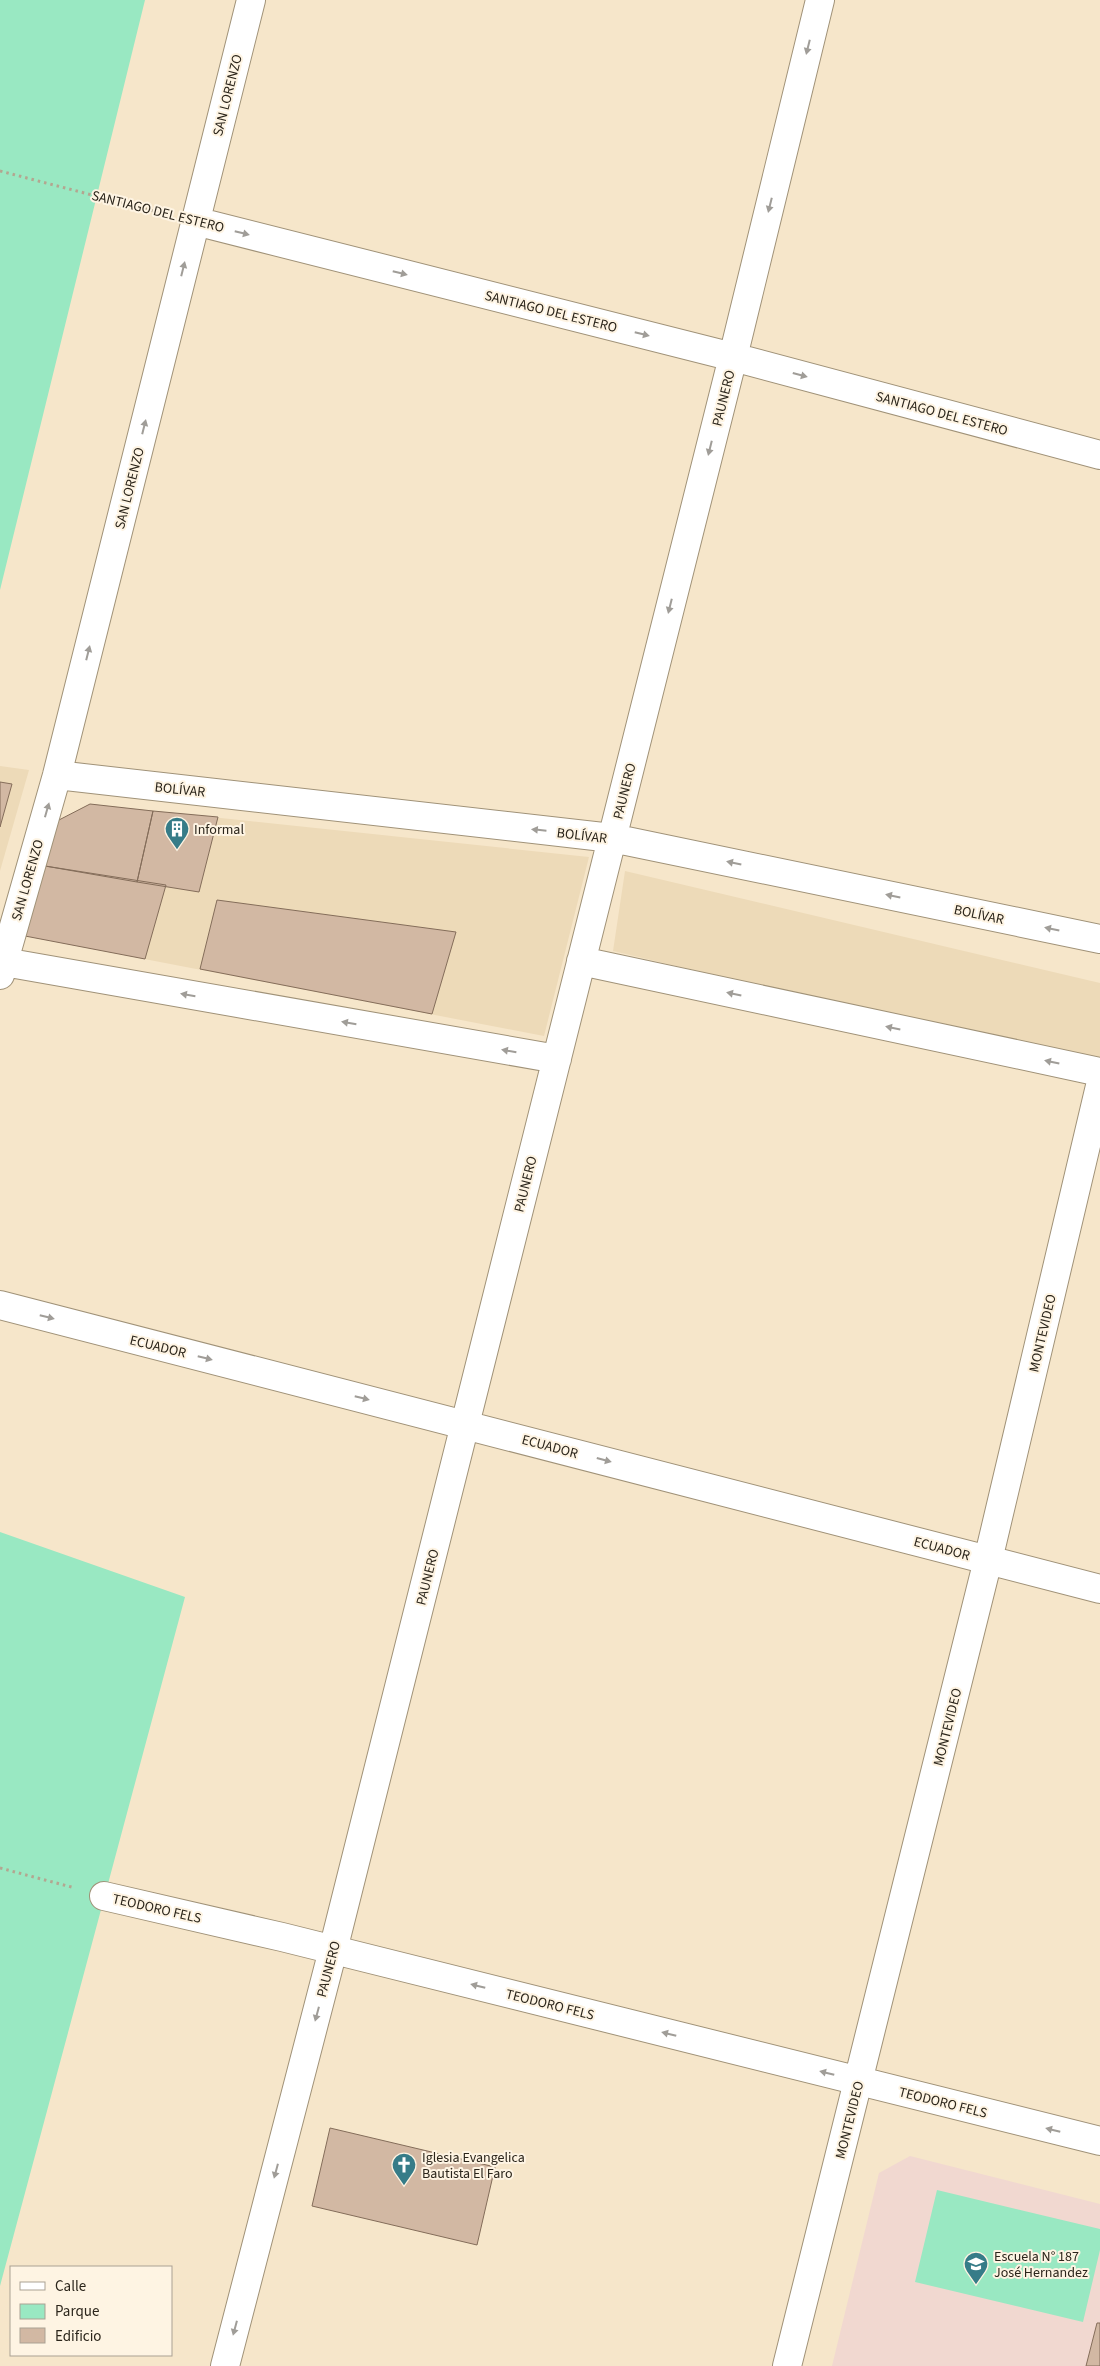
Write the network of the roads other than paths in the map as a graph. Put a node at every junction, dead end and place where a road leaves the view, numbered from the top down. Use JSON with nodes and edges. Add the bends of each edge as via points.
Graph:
{"nodes":[{"id":1,"x":251,"y":0,"type":"edge"},
{"id":2,"x":820,"y":0,"type":"edge"},
{"id":3,"x":195,"y":221,"type":"junction"},
{"id":4,"x":733,"y":357,"type":"junction"},
{"id":5,"x":1100,"y":455,"type":"edge"},
{"id":6,"x":57,"y":775,"type":"junction"},
{"id":7,"x":612,"y":838,"type":"junction"},
{"id":8,"x":1100,"y":938,"type":"edge"},
{"id":9,"x":581,"y":961,"type":"junction"},
{"id":10,"x":2,"y":969,"type":"edge"},
{"id":11,"x":557,"y":1059,"type":"junction"},
{"id":12,"x":1100,"y":1072,"type":"edge"},
{"id":13,"x":1100,"y":1086,"type":"edge"},
{"id":14,"x":1094,"y":1145,"type":"edge"},
{"id":15,"x":0,"y":1306,"type":"edge"},
{"id":16,"x":465,"y":1424,"type":"junction"},
{"id":17,"x":988,"y":1560,"type":"junction"},
{"id":18,"x":1100,"y":1588,"type":"edge"},
{"id":19,"x":104,"y":1896,"type":"road end"},
{"id":20,"x":333,"y":1950,"type":"junction"},
{"id":21,"x":858,"y":2081,"type":"junction"},
{"id":22,"x":1100,"y":2141,"type":"edge"},
{"id":23,"x":225,"y":2366,"type":"edge"},
{"id":24,"x":787,"y":2366,"type":"edge"}],
"edges":[{"from":1,"to":3,"type":"street","name":"SAN LORENZO"},
{"from":2,"to":4,"type":"street","name":"PAUNERO","one_way":true},
{"from":3,"to":4,"type":"street","name":"SANTIAGO DEL ESTERO","one_way":true},
{"from":6,"to":3,"type":"street","name":"SAN LORENZO","one_way":true},
{"from":4,"to":5,"type":"street","name":"SANTIAGO DEL ESTERO","one_way":true},
{"from":4,"to":7,"type":"street","name":"PAUNERO","one_way":true},
{"from":7,"to":6,"type":"street","name":"BOLÍVAR","one_way":true},
{"from":10,"to":6,"type":"street","name":"SAN LORENZO","one_way":true},
{"from":8,"to":7,"type":"street","name":"BOLÍVAR","one_way":true},
{"from":7,"to":9,"type":"street","name":"PAUNERO"},
{"from":9,"to":11,"type":"street","name":"PAUNERO"},
{"from":12,"to":9,"type":"street","one_way":true},
{"from":11,"to":10,"type":"street","one_way":true},
{"from":11,"to":16,"type":"street","name":"PAUNERO"},
{"from":13,"to":14,"type":"street","name":"MONTEVIDEO"},
{"from":14,"to":17,"type":"street","name":"MONTEVIDEO"},
{"from":15,"to":16,"type":"street","name":"ECUADOR","one_way":true},
{"from":16,"to":17,"type":"street","name":"ECUADOR","one_way":true},
{"from":16,"to":20,"type":"street","name":"PAUNERO"},
{"from":17,"to":18,"type":"street","name":"ECUADOR"},
{"from":17,"to":21,"type":"street","name":"MONTEVIDEO"},
{"from":19,"to":20,"type":"street","name":"TEODORO FELS"},
{"from":21,"to":20,"type":"street","name":"TEODORO FELS","one_way":true},
{"from":20,"to":23,"type":"street","name":"PAUNERO","one_way":true},
{"from":22,"to":21,"type":"street","name":"TEODORO FELS","one_way":true},
{"from":21,"to":24,"type":"street","name":"MONTEVIDEO"}]}
